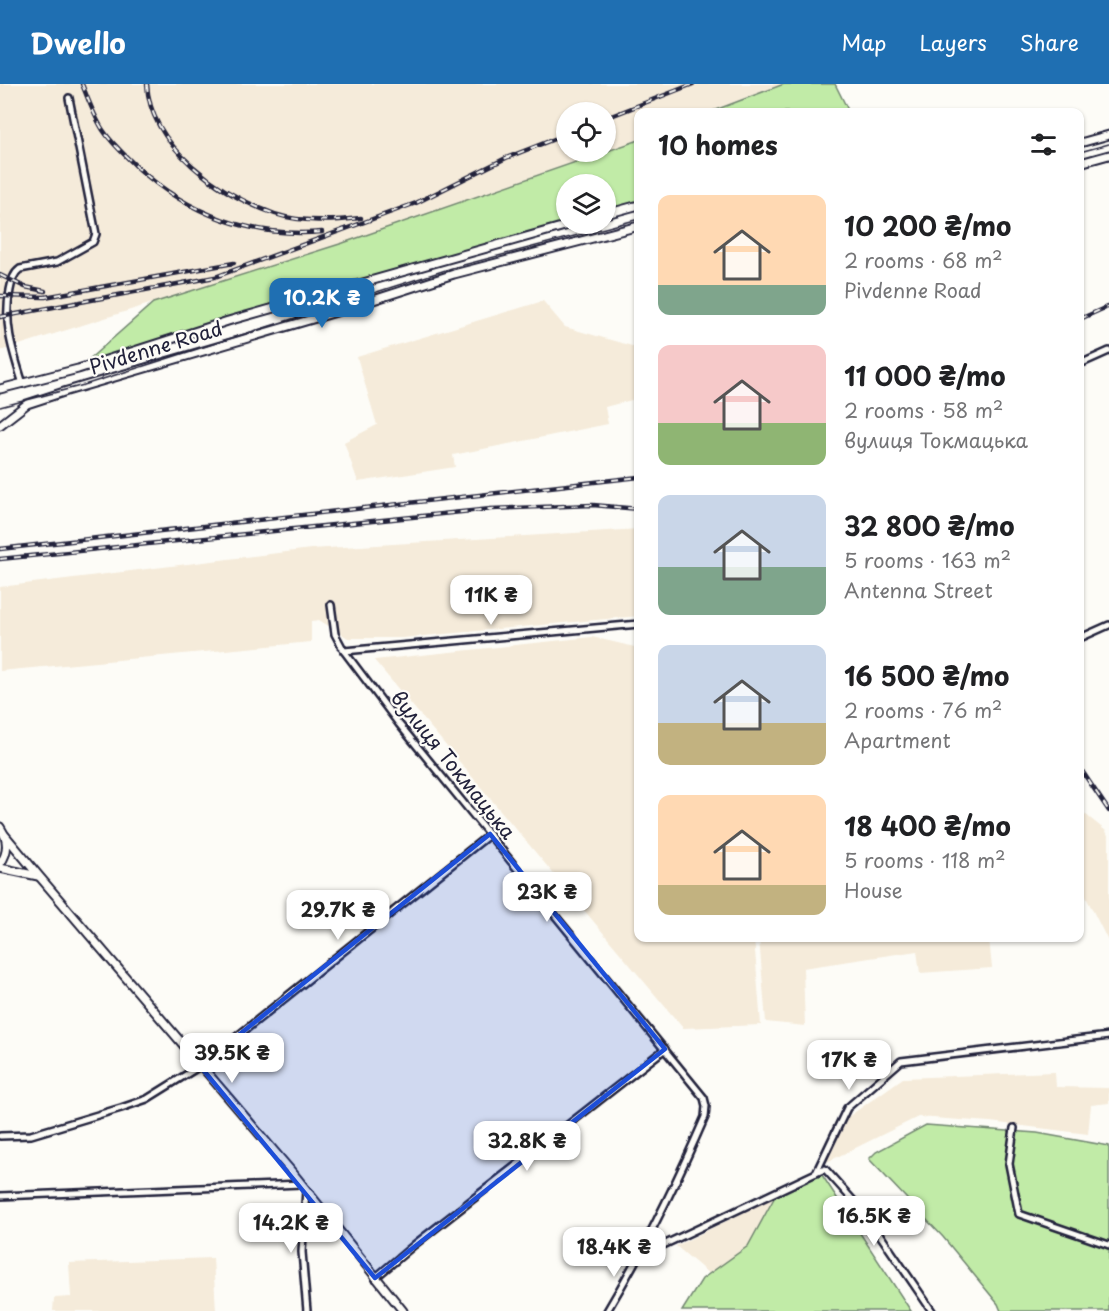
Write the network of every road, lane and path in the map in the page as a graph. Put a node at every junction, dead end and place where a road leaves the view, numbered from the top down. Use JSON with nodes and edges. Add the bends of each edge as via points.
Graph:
{"nodes":[{"id":1,"x":69,"y":98,"type":"dead end"},
{"id":2,"x":1109,"y":135,"type":"edge"},
{"id":3,"x":1084,"y":141,"type":"edge"},
{"id":4,"x":1109,"y":155,"type":"edge"},
{"id":5,"x":1084,"y":162,"type":"edge"},
{"id":6,"x":634,"y":206,"type":"edge"},
{"id":7,"x":616,"y":211,"type":"edge"},
{"id":8,"x":634,"y":227,"type":"edge"},
{"id":9,"x":556,"y":229,"type":"edge"},
{"id":10,"x":1109,"y":351,"type":"edge"},
{"id":11,"x":1084,"y":362,"type":"edge"},
{"id":12,"x":23,"y":384,"type":"junction"},
{"id":13,"x":0,"y":389,"type":"edge"},
{"id":14,"x":0,"y":425,"type":"edge"},
{"id":15,"x":331,"y":605,"type":"dead end"},
{"id":16,"x":634,"y":624,"type":"edge"},
{"id":17,"x":1109,"y":625,"type":"edge"},
{"id":18,"x":1084,"y":636,"type":"edge"},
{"id":19,"x":344,"y":651,"type":"junction"},
{"id":20,"x":2,"y":830,"type":"edge"},
{"id":21,"x":490,"y":834,"type":"junction"},
{"id":22,"x":0,"y":866,"type":"edge"},
{"id":23,"x":39,"y":876,"type":"junction"},
{"id":24,"x":1109,"y":1036,"type":"edge"},
{"id":25,"x":665,"y":1049,"type":"junction"},
{"id":26,"x":200,"y":1066,"type":"junction"},
{"id":27,"x":1014,"y":1128,"type":"dead end"},
{"id":28,"x":0,"y":1136,"type":"edge"},
{"id":29,"x":816,"y":1173,"type":"junction"},
{"id":30,"x":304,"y":1187,"type":"junction"},
{"id":31,"x":0,"y":1196,"type":"edge"},
{"id":32,"x":1109,"y":1245,"type":"edge"},
{"id":33,"x":640,"y":1256,"type":"junction"},
{"id":34,"x":375,"y":1278,"type":"junction"},
{"id":35,"x":307,"y":1311,"type":"edge"},
{"id":36,"x":403,"y":1311,"type":"edge"},
{"id":37,"x":607,"y":1311,"type":"edge"},
{"id":38,"x":932,"y":1311,"type":"edge"}],
"edges":[{"from":1,"to":12,"type":"street","via":[[96,234],[93,242],[57,262],[15,273],[7,301],[7,325]]},
{"from":2,"to":3,"type":"main road"},
{"from":4,"to":5,"type":"main road"},
{"from":6,"to":7,"type":"main road"},
{"from":8,"to":14,"type":"main road","name":"Pivdenne Road","via":[[454,274],[27,404]]},
{"from":9,"to":12,"type":"main road","name":"Pivdenne Road","via":[[228,321]]},
{"from":10,"to":11,"type":"street"},
{"from":12,"to":13,"type":"main road","name":"Pivdenne Road"},
{"from":15,"to":19,"type":"street","name":"вулиця Токмацька","via":[[335,634]]},
{"from":16,"to":19,"type":"street"},
{"from":17,"to":18,"type":"street"},
{"from":19,"to":21,"type":"street","name":"вулиця Токмацька"},
{"from":20,"to":22,"type":"main road","via":[[6,852]]},
{"from":20,"to":23,"type":"main road"},
{"from":21,"to":25,"type":"street","name":"вулиця Токмацька"},
{"from":21,"to":26,"type":"street"},
{"from":22,"to":23,"type":"main road"},
{"from":23,"to":26,"type":"main road"},
{"from":24,"to":29,"type":"street","via":[[901,1061],[847,1108]]},
{"from":25,"to":33,"type":"street","name":"вулиця Токмацька","via":[[704,1098],[705,1117]]},
{"from":25,"to":34,"type":"street"},
{"from":26,"to":28,"type":"street","via":[[147,1099],[31,1135]]},
{"from":26,"to":30,"type":"main road"},
{"from":27,"to":32,"type":"street","via":[[1009,1164],[1019,1214]]},
{"from":29,"to":33,"type":"street"},
{"from":29,"to":38,"type":"street","via":[[825,1169],[867,1216]]},
{"from":30,"to":31,"type":"street"},
{"from":30,"to":34,"type":"main road"},
{"from":30,"to":35,"type":"street","via":[[302,1252]]},
{"from":33,"to":37,"type":"street","name":"вулиця Токмацька"},
{"from":34,"to":36,"type":"main road"}]}
